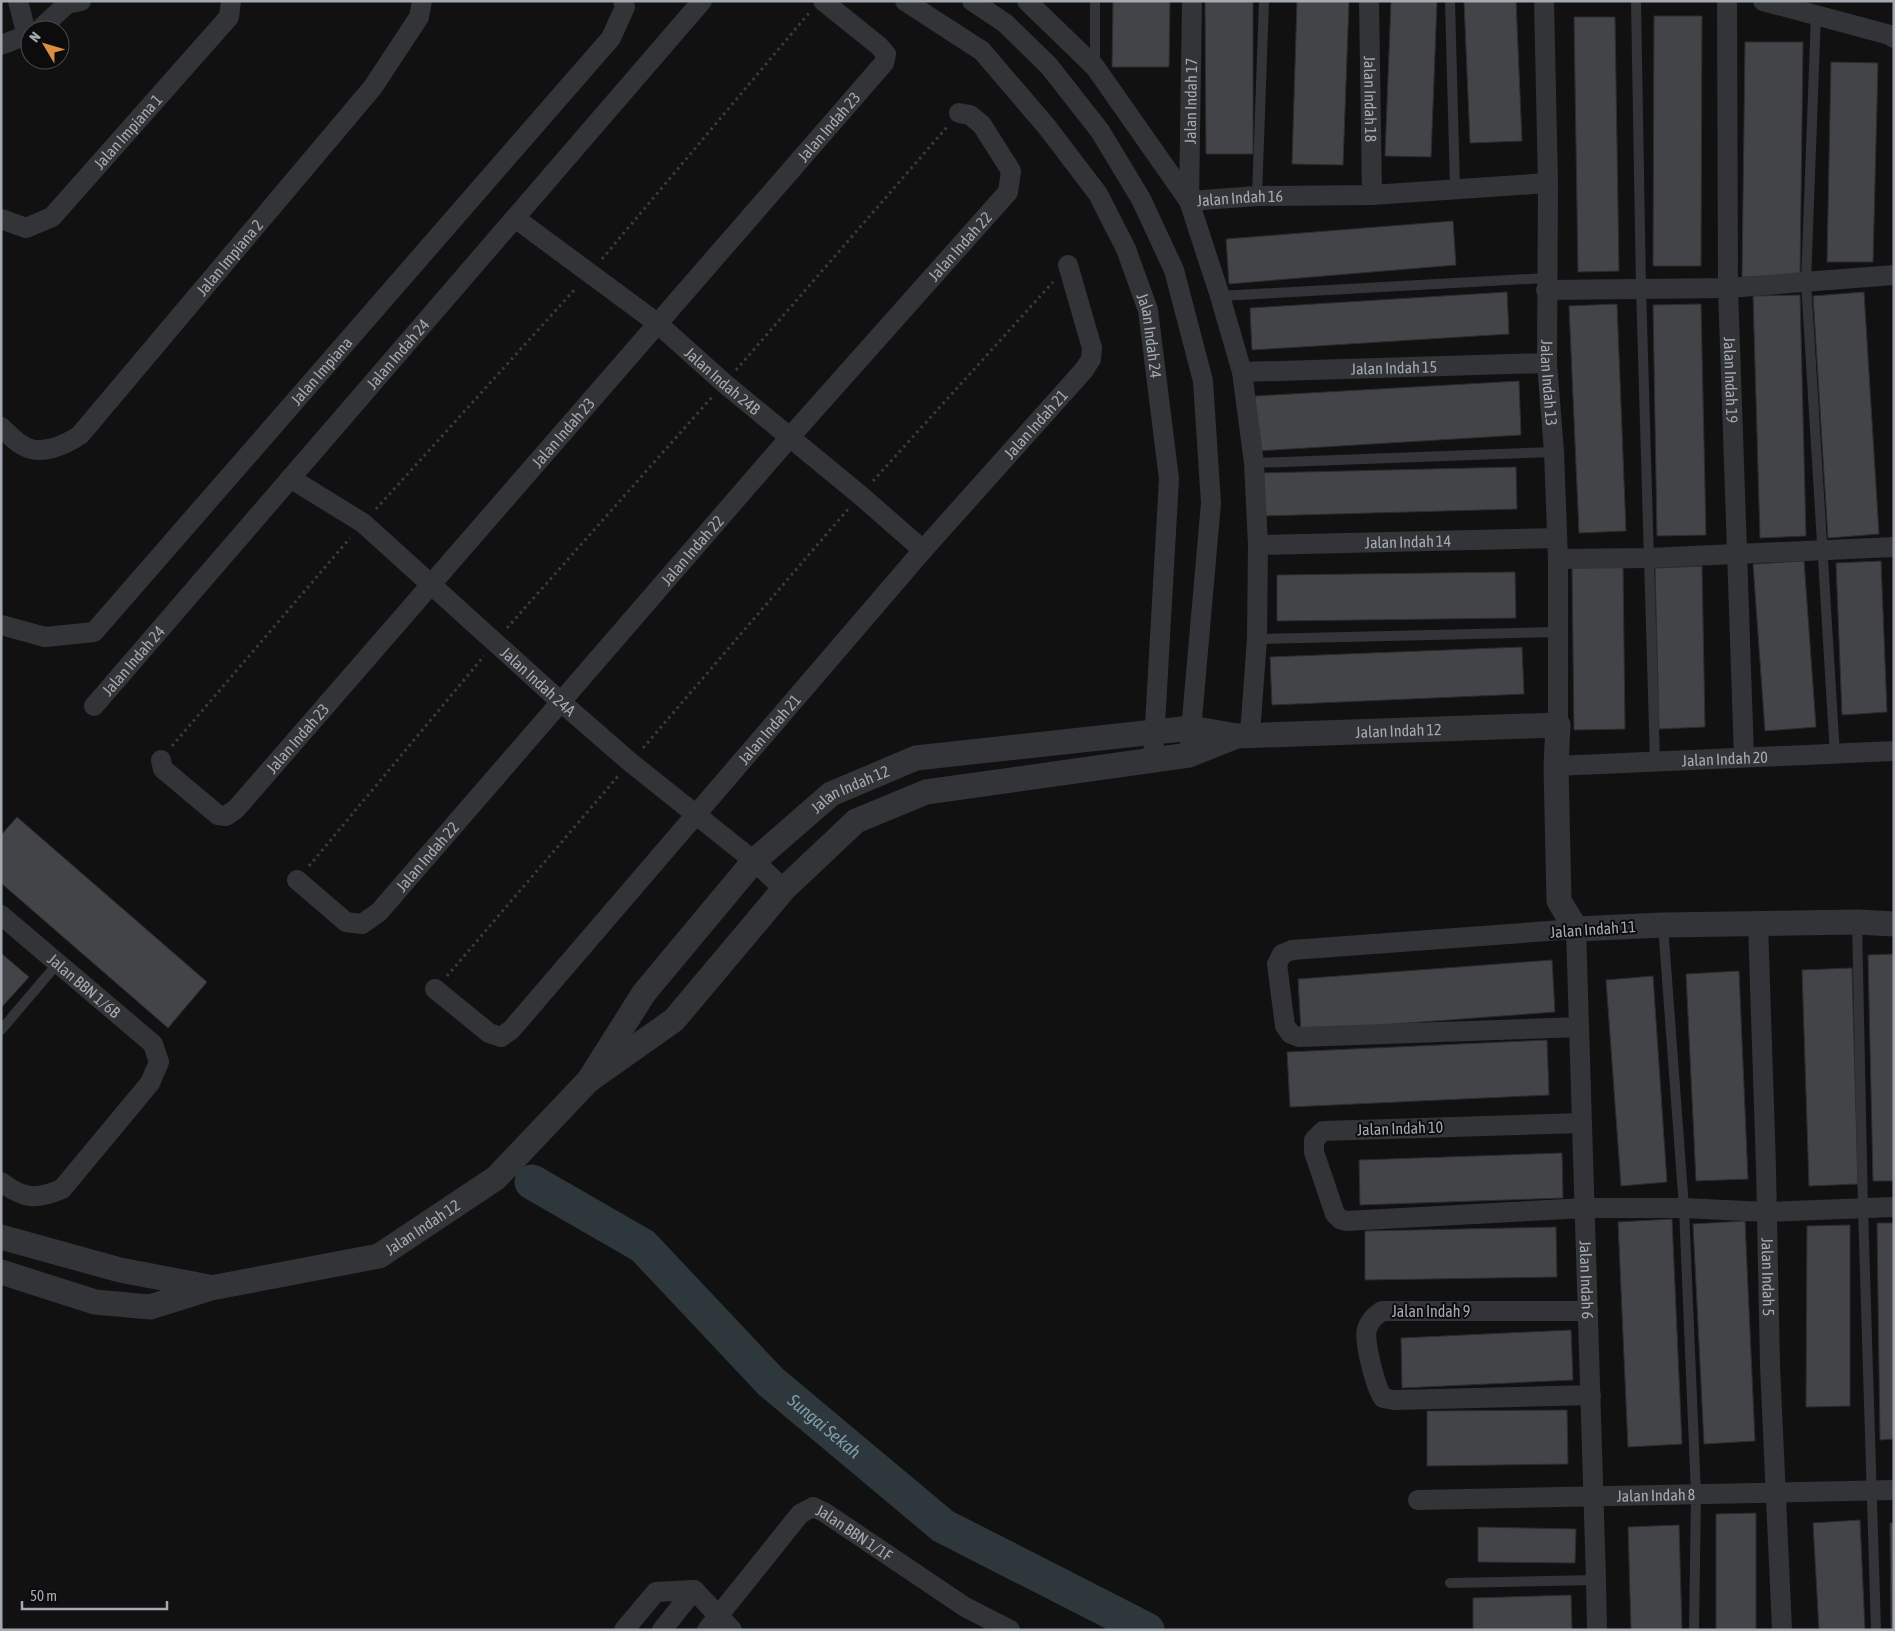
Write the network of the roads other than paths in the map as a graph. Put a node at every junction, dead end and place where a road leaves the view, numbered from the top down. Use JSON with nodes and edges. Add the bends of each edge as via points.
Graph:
{"nodes":[{"id":1,"x":18,"y":1,"type":"edge"},
{"id":2,"x":80,"y":1,"type":"edge"},
{"id":3,"x":232,"y":1,"type":"edge"},
{"id":4,"x":422,"y":1,"type":"edge"},
{"id":5,"x":623,"y":1,"type":"edge"},
{"id":6,"x":702,"y":1,"type":"edge"},
{"id":7,"x":906,"y":1,"type":"edge"},
{"id":8,"x":972,"y":1,"type":"edge"},
{"id":9,"x":1028,"y":1,"type":"edge"},
{"id":10,"x":1095,"y":1,"type":"edge"},
{"id":11,"x":1192,"y":1,"type":"edge"},
{"id":12,"x":1264,"y":1,"type":"edge"},
{"id":13,"x":1369,"y":1,"type":"edge"},
{"id":14,"x":1450,"y":1,"type":"edge"},
{"id":15,"x":1544,"y":1,"type":"edge"},
{"id":16,"x":1636,"y":1,"type":"edge"},
{"id":17,"x":1727,"y":1,"type":"edge"},
{"id":18,"x":1763,"y":1,"type":"edge"},
{"id":19,"x":818,"y":5,"type":"edge"},
{"id":20,"x":1816,"y":14,"type":"junction"},
{"id":21,"x":26,"y":20,"type":"edge"},
{"id":22,"x":48,"y":20,"type":"edge"},
{"id":23,"x":20,"y":38,"type":"edge"},
{"id":24,"x":1894,"y":38,"type":"edge"},
{"id":25,"x":1,"y":45,"type":"edge"},
{"id":26,"x":1095,"y":67,"type":"junction"},
{"id":27,"x":959,"y":113,"type":"road end"},
{"id":28,"x":1548,"y":183,"type":"junction"},
{"id":29,"x":1455,"y":188,"type":"junction"},
{"id":30,"x":1372,"y":195,"type":"junction"},
{"id":31,"x":1258,"y":196,"type":"junction"},
{"id":32,"x":1189,"y":200,"type":"junction"},
{"id":33,"x":515,"y":218,"type":"junction"},
{"id":34,"x":1,"y":219,"type":"edge"},
{"id":35,"x":1068,"y":265,"type":"road end"},
{"id":36,"x":1894,"y":275,"type":"edge"},
{"id":37,"x":1806,"y":282,"type":"junction"},
{"id":38,"x":1546,"y":284,"type":"junction"},
{"id":39,"x":1641,"y":288,"type":"junction"},
{"id":40,"x":1728,"y":288,"type":"junction"},
{"id":41,"x":1220,"y":296,"type":"junction"},
{"id":42,"x":657,"y":323,"type":"junction"},
{"id":43,"x":1547,"y":363,"type":"junction"},
{"id":44,"x":1242,"y":372,"type":"junction"},
{"id":45,"x":1,"y":427,"type":"edge"},
{"id":46,"x":790,"y":437,"type":"junction"},
{"id":47,"x":1554,"y":452,"type":"junction"},
{"id":48,"x":1254,"y":463,"type":"junction"},
{"id":49,"x":290,"y":478,"type":"junction"},
{"id":50,"x":1557,"y":538,"type":"junction"},
{"id":51,"x":1258,"y":545,"type":"junction"},
{"id":52,"x":1894,"y":547,"type":"edge"},
{"id":53,"x":923,"y":550,"type":"junction"},
{"id":54,"x":1821,"y":551,"type":"junction"},
{"id":55,"x":1738,"y":555,"type":"junction"},
{"id":56,"x":1648,"y":558,"type":"junction"},
{"id":57,"x":1558,"y":559,"type":"junction"},
{"id":58,"x":431,"y":585,"type":"junction"},
{"id":59,"x":1,"y":625,"type":"edge"},
{"id":60,"x":1560,"y":632,"type":"junction"},
{"id":61,"x":1257,"y":639,"type":"junction"},
{"id":62,"x":561,"y":702,"type":"junction"},
{"id":63,"x":94,"y":706,"type":"dead end"},
{"id":64,"x":1558,"y":725,"type":"junction"},
{"id":65,"x":1191,"y":728,"type":"junction"},
{"id":66,"x":1154,"y":732,"type":"junction"},
{"id":67,"x":1244,"y":735,"type":"junction"},
{"id":68,"x":1894,"y":751,"type":"edge"},
{"id":69,"x":1189,"y":755,"type":"junction"},
{"id":70,"x":1835,"y":755,"type":"junction"},
{"id":71,"x":1744,"y":757,"type":"junction"},
{"id":72,"x":161,"y":760,"type":"road end"},
{"id":73,"x":1153,"y":760,"type":"junction"},
{"id":74,"x":1655,"y":762,"type":"junction"},
{"id":75,"x":1556,"y":766,"type":"junction"},
{"id":76,"x":695,"y":815,"type":"junction"},
{"id":77,"x":754,"y":861,"type":"junction"},
{"id":78,"x":297,"y":880,"type":"dead end"},
{"id":79,"x":784,"y":889,"type":"junction"},
{"id":80,"x":1,"y":915,"type":"edge"},
{"id":81,"x":1857,"y":922,"type":"junction"},
{"id":82,"x":1758,"y":923,"type":"junction"},
{"id":83,"x":1662,"y":924,"type":"junction"},
{"id":84,"x":1894,"y":924,"type":"edge"},
{"id":85,"x":1576,"y":929,"type":"junction"},
{"id":86,"x":58,"y":963,"type":"junction"},
{"id":87,"x":435,"y":989,"type":"road end"},
{"id":88,"x":1579,"y":1028,"type":"junction"},
{"id":89,"x":1,"y":1030,"type":"edge"},
{"id":90,"x":589,"y":1080,"type":"junction"},
{"id":91,"x":1582,"y":1123,"type":"junction"},
{"id":92,"x":1,"y":1182,"type":"edge"},
{"id":93,"x":1584,"y":1208,"type":"junction"},
{"id":94,"x":1684,"y":1208,"type":"junction"},
{"id":95,"x":1894,"y":1208,"type":"edge"},
{"id":96,"x":1863,"y":1209,"type":"junction"},
{"id":97,"x":1767,"y":1212,"type":"junction"},
{"id":98,"x":1,"y":1237,"type":"edge"},
{"id":99,"x":1,"y":1272,"type":"edge"},
{"id":100,"x":1,"y":1282,"type":"edge"},
{"id":101,"x":40,"y":1286,"type":"junction"},
{"id":102,"x":212,"y":1288,"type":"junction"},
{"id":103,"x":1588,"y":1311,"type":"junction"},
{"id":104,"x":1591,"y":1395,"type":"junction"},
{"id":105,"x":1873,"y":1490,"type":"junction"},
{"id":106,"x":1894,"y":1490,"type":"edge"},
{"id":107,"x":1776,"y":1492,"type":"junction"},
{"id":108,"x":1696,"y":1494,"type":"junction"},
{"id":109,"x":1594,"y":1496,"type":"junction"},
{"id":110,"x":1418,"y":1500,"type":"dead end"},
{"id":111,"x":1596,"y":1580,"type":"junction"},
{"id":112,"x":1450,"y":1583,"type":"dead end"},
{"id":113,"x":694,"y":1590,"type":"junction"},
{"id":114,"x":713,"y":1622,"type":"edge"},
{"id":115,"x":624,"y":1630,"type":"edge"},
{"id":116,"x":662,"y":1630,"type":"edge"},
{"id":117,"x":732,"y":1630,"type":"edge"},
{"id":118,"x":1010,"y":1630,"type":"edge"},
{"id":119,"x":1597,"y":1630,"type":"edge"},
{"id":120,"x":1694,"y":1630,"type":"edge"},
{"id":121,"x":1782,"y":1630,"type":"edge"},
{"id":122,"x":1876,"y":1630,"type":"edge"}],
"edges":[{"from":1,"to":21,"type":"street"},
{"from":2,"to":22,"type":"street","via":[[67,4]]},
{"from":3,"to":34,"type":"street","name":"Jalan Impiana 1","via":[[229,17],[52,217],[26,228]]},
{"from":4,"to":45,"type":"street","name":"Jalan Impiana 2","via":[[419,17],[373,87],[80,435],[67,444],[45,450],[23,446]]},
{"from":5,"to":59,"type":"street","name":"Jalan Impiana","via":[[625,6],[610,38],[94,632],[45,637]]},
{"from":6,"to":33,"type":"street","name":"Jalan Indah 24"},
{"from":7,"to":66,"type":"street","name":"Jalan Indah 24","via":[[982,51],[1047,127],[1098,194],[1126,249],[1148,310],[1169,479]]},
{"from":8,"to":65,"type":"street","via":[[1005,23],[1049,66],[1100,131],[1141,199],[1174,270],[1203,381],[1211,503]]},
{"from":9,"to":26,"type":"street","name":"Jalan Indah 16"},
{"from":10,"to":26,"type":"lane"},
{"from":11,"to":32,"type":"street","name":"Jalan Indah 17"},
{"from":12,"to":31,"type":"lane"},
{"from":13,"to":30,"type":"street","name":"Jalan Indah 18"},
{"from":14,"to":29,"type":"lane"},
{"from":15,"to":28,"type":"street","name":"Jalan Indah 13"},
{"from":16,"to":39,"type":"lane"},
{"from":17,"to":40,"type":"street","name":"Jalan Indah 19"},
{"from":18,"to":20,"type":"street"},
{"from":19,"to":42,"type":"street","name":"Jalan Indah 23","via":[[879,46],[886,54],[884,63]]},
{"from":20,"to":24,"type":"street"},
{"from":20,"to":37,"type":"lane"},
{"from":23,"to":25,"type":"street"},
{"from":26,"to":32,"type":"street","name":"Jalan Indah 16"},
{"from":27,"to":46,"type":"street","name":"Jalan Indah 22","via":[[970,115],[982,125],[1011,171],[1008,192]]},
{"from":28,"to":29,"type":"street","name":"Jalan Indah 16"},
{"from":28,"to":38,"type":"street","name":"Jalan Indah 13"},
{"from":29,"to":30,"type":"street","name":"Jalan Indah 16"},
{"from":30,"to":31,"type":"street","name":"Jalan Indah 16"},
{"from":31,"to":32,"type":"street","name":"Jalan Indah 16"},
{"from":32,"to":41,"type":"street"},
{"from":33,"to":42,"type":"street","name":"Jalan Indah 24B"},
{"from":33,"to":49,"type":"street","name":"Jalan Indah 24"},
{"from":35,"to":53,"type":"street","name":"Jalan Indah 21","via":[[1092,348],[1091,360]]},
{"from":36,"to":37,"type":"street"},
{"from":37,"to":40,"type":"street"},
{"from":37,"to":54,"type":"lane"},
{"from":38,"to":39,"type":"street"},
{"from":38,"to":41,"type":"lane"},
{"from":38,"to":43,"type":"street","name":"Jalan Indah 13"},
{"from":39,"to":40,"type":"street"},
{"from":39,"to":56,"type":"lane"},
{"from":40,"to":55,"type":"street","name":"Jalan Indah 19"},
{"from":41,"to":44,"type":"street"},
{"from":42,"to":46,"type":"street","name":"Jalan Indah 24B"},
{"from":42,"to":58,"type":"street","name":"Jalan Indah 23"},
{"from":43,"to":44,"type":"street","name":"Jalan Indah 15"},
{"from":43,"to":47,"type":"street","name":"Jalan Indah 13"},
{"from":44,"to":48,"type":"street"},
{"from":46,"to":53,"type":"street","name":"Jalan Indah 24B"},
{"from":46,"to":62,"type":"street","name":"Jalan Indah 22"},
{"from":47,"to":48,"type":"lane"},
{"from":47,"to":50,"type":"street","name":"Jalan Indah 13"},
{"from":48,"to":51,"type":"street"},
{"from":49,"to":58,"type":"street","name":"Jalan Indah 24A","via":[[363,523]]},
{"from":49,"to":63,"type":"street","name":"Jalan Indah 24"},
{"from":50,"to":51,"type":"street","name":"Jalan Indah 14"},
{"from":50,"to":57,"type":"street","name":"Jalan Indah 13"},
{"from":51,"to":61,"type":"street"},
{"from":52,"to":54,"type":"street"},
{"from":53,"to":76,"type":"street","name":"Jalan Indah 21"},
{"from":54,"to":55,"type":"street"},
{"from":54,"to":70,"type":"lane"},
{"from":55,"to":56,"type":"street"},
{"from":55,"to":71,"type":"street","name":"Jalan Indah 19"},
{"from":56,"to":57,"type":"street"},
{"from":56,"to":74,"type":"lane"},
{"from":57,"to":60,"type":"street","name":"Jalan Indah 13"},
{"from":58,"to":62,"type":"street","name":"Jalan Indah 24A"},
{"from":58,"to":72,"type":"street","name":"Jalan Indah 23","via":[[236,809],[226,816],[218,814],[163,769]]},
{"from":60,"to":61,"type":"lane"},
{"from":60,"to":64,"type":"street","name":"Jalan Indah 13"},
{"from":61,"to":67,"type":"street"},
{"from":62,"to":76,"type":"street","name":"Jalan Indah 24A"},
{"from":62,"to":78,"type":"street","name":"Jalan Indah 22","via":[[379,912],[362,924],[346,922]]},
{"from":64,"to":67,"type":"street","name":"Jalan Indah 12"},
{"from":64,"to":75,"type":"street","name":"Jalan Indah 13"},
{"from":65,"to":66,"type":"street","name":"Jalan Indah 12"},
{"from":65,"to":67,"type":"street","name":"Jalan Indah 12"},
{"from":65,"to":69,"type":"street"},
{"from":66,"to":73,"type":"street","name":"Jalan Indah 24"},
{"from":66,"to":77,"type":"street","name":"Jalan Indah 12","via":[[916,758],[831,794]]},
{"from":67,"to":69,"type":"street","name":"Jalan Indah 12"},
{"from":68,"to":70,"type":"street","name":"Jalan Indah 20"},
{"from":69,"to":73,"type":"street","name":"Jalan Indah 12"},
{"from":70,"to":71,"type":"street","name":"Jalan Indah 20"},
{"from":71,"to":74,"type":"street","name":"Jalan Indah 20"},
{"from":73,"to":79,"type":"street","name":"Jalan Indah 12","via":[[926,792],[856,821]]},
{"from":74,"to":75,"type":"street","name":"Jalan Indah 20"},
{"from":75,"to":85,"type":"street","name":"Jalan Indah 13","via":[[1558,901]]},
{"from":76,"to":77,"type":"street","name":"Jalan Indah 24A"},
{"from":76,"to":87,"type":"street","name":"Jalan Indah 21","via":[[512,1030],[501,1038],[489,1033]]},
{"from":77,"to":79,"type":"street","name":"Jalan Indah 24A"},
{"from":77,"to":90,"type":"street","name":"Jalan Indah 12","via":[[644,993]]},
{"from":79,"to":90,"type":"street","name":"Jalan Indah 12","via":[[674,1020]]},
{"from":80,"to":86,"type":"street","name":"Jalan BBN 1/6B"},
{"from":81,"to":82,"type":"street","name":"Jalan Indah 11"},
{"from":81,"to":84,"type":"street","name":"Jalan Indah 11"},
{"from":81,"to":96,"type":"lane"},
{"from":82,"to":83,"type":"street","name":"Jalan Indah 11"},
{"from":82,"to":97,"type":"street","name":"Jalan Indah 5"},
{"from":83,"to":85,"type":"street","name":"Jalan Indah 11"},
{"from":83,"to":94,"type":"lane"},
{"from":85,"to":88,"type":"street","name":"Jalan Indah 6"},
{"from":85,"to":88,"type":"street","name":"Jalan Indah 11","via":[[1292,950],[1282,954],[1277,964],[1285,1026],[1291,1034],[1299,1037]]},
{"from":86,"to":89,"type":"lane"},
{"from":86,"to":92,"type":"street","name":"Jalan BBN 1/6B","via":[[153,1044],[159,1062],[150,1083],[62,1189],[41,1198],[17,1194]]},
{"from":88,"to":91,"type":"street","name":"Jalan Indah 6"},
{"from":90,"to":102,"type":"street","name":"Jalan Indah 12","via":[[496,1178],[379,1256]]},
{"from":91,"to":93,"type":"street","name":"Jalan Indah 6"},
{"from":91,"to":93,"type":"street","name":"Jalan Indah 10","via":[[1323,1131],[1314,1140],[1314,1152],[1334,1214],[1346,1221]]},
{"from":93,"to":94,"type":"street"},
{"from":93,"to":103,"type":"street","name":"Jalan Indah 6"},
{"from":94,"to":97,"type":"street"},
{"from":94,"to":108,"type":"lane"},
{"from":95,"to":96,"type":"street"},
{"from":96,"to":97,"type":"street"},
{"from":96,"to":105,"type":"lane"},
{"from":97,"to":107,"type":"street","name":"Jalan Indah 5"},
{"from":98,"to":102,"type":"street","name":"Jalan Indah 12","via":[[120,1270]]},
{"from":99,"to":101,"type":"street","name":"Jalan Indah 12"},
{"from":100,"to":101,"type":"street"},
{"from":101,"to":102,"type":"street","name":"Jalan Indah 12","via":[[95,1302],[150,1307]]},
{"from":103,"to":104,"type":"street","name":"Jalan Indah 6"},
{"from":103,"to":104,"type":"street","name":"Jalan Indah 9","via":[[1382,1311],[1370,1320],[1366,1331],[1377,1390],[1383,1398]]},
{"from":104,"to":109,"type":"street","name":"Jalan Indah 6"},
{"from":105,"to":106,"type":"street","name":"Jalan Indah 8"},
{"from":105,"to":107,"type":"street","name":"Jalan Indah 8"},
{"from":105,"to":122,"type":"lane"},
{"from":107,"to":108,"type":"street","name":"Jalan Indah 8"},
{"from":107,"to":121,"type":"street","name":"Jalan Indah 5"},
{"from":108,"to":109,"type":"street","name":"Jalan Indah 8"},
{"from":108,"to":120,"type":"lane"},
{"from":109,"to":110,"type":"street","name":"Jalan Indah 8"},
{"from":109,"to":111,"type":"street","name":"Jalan Indah 6"},
{"from":111,"to":112,"type":"lane"},
{"from":111,"to":119,"type":"street","name":"Jalan Indah 6"},
{"from":113,"to":114,"type":"street"},
{"from":113,"to":115,"type":"street","via":[[656,1592]]},
{"from":113,"to":116,"type":"street"},
{"from":114,"to":117,"type":"street"},
{"from":114,"to":118,"type":"street","name":"Jalan BBN 1/1F","via":[[800,1514],[813,1507],[965,1607]]}]}
